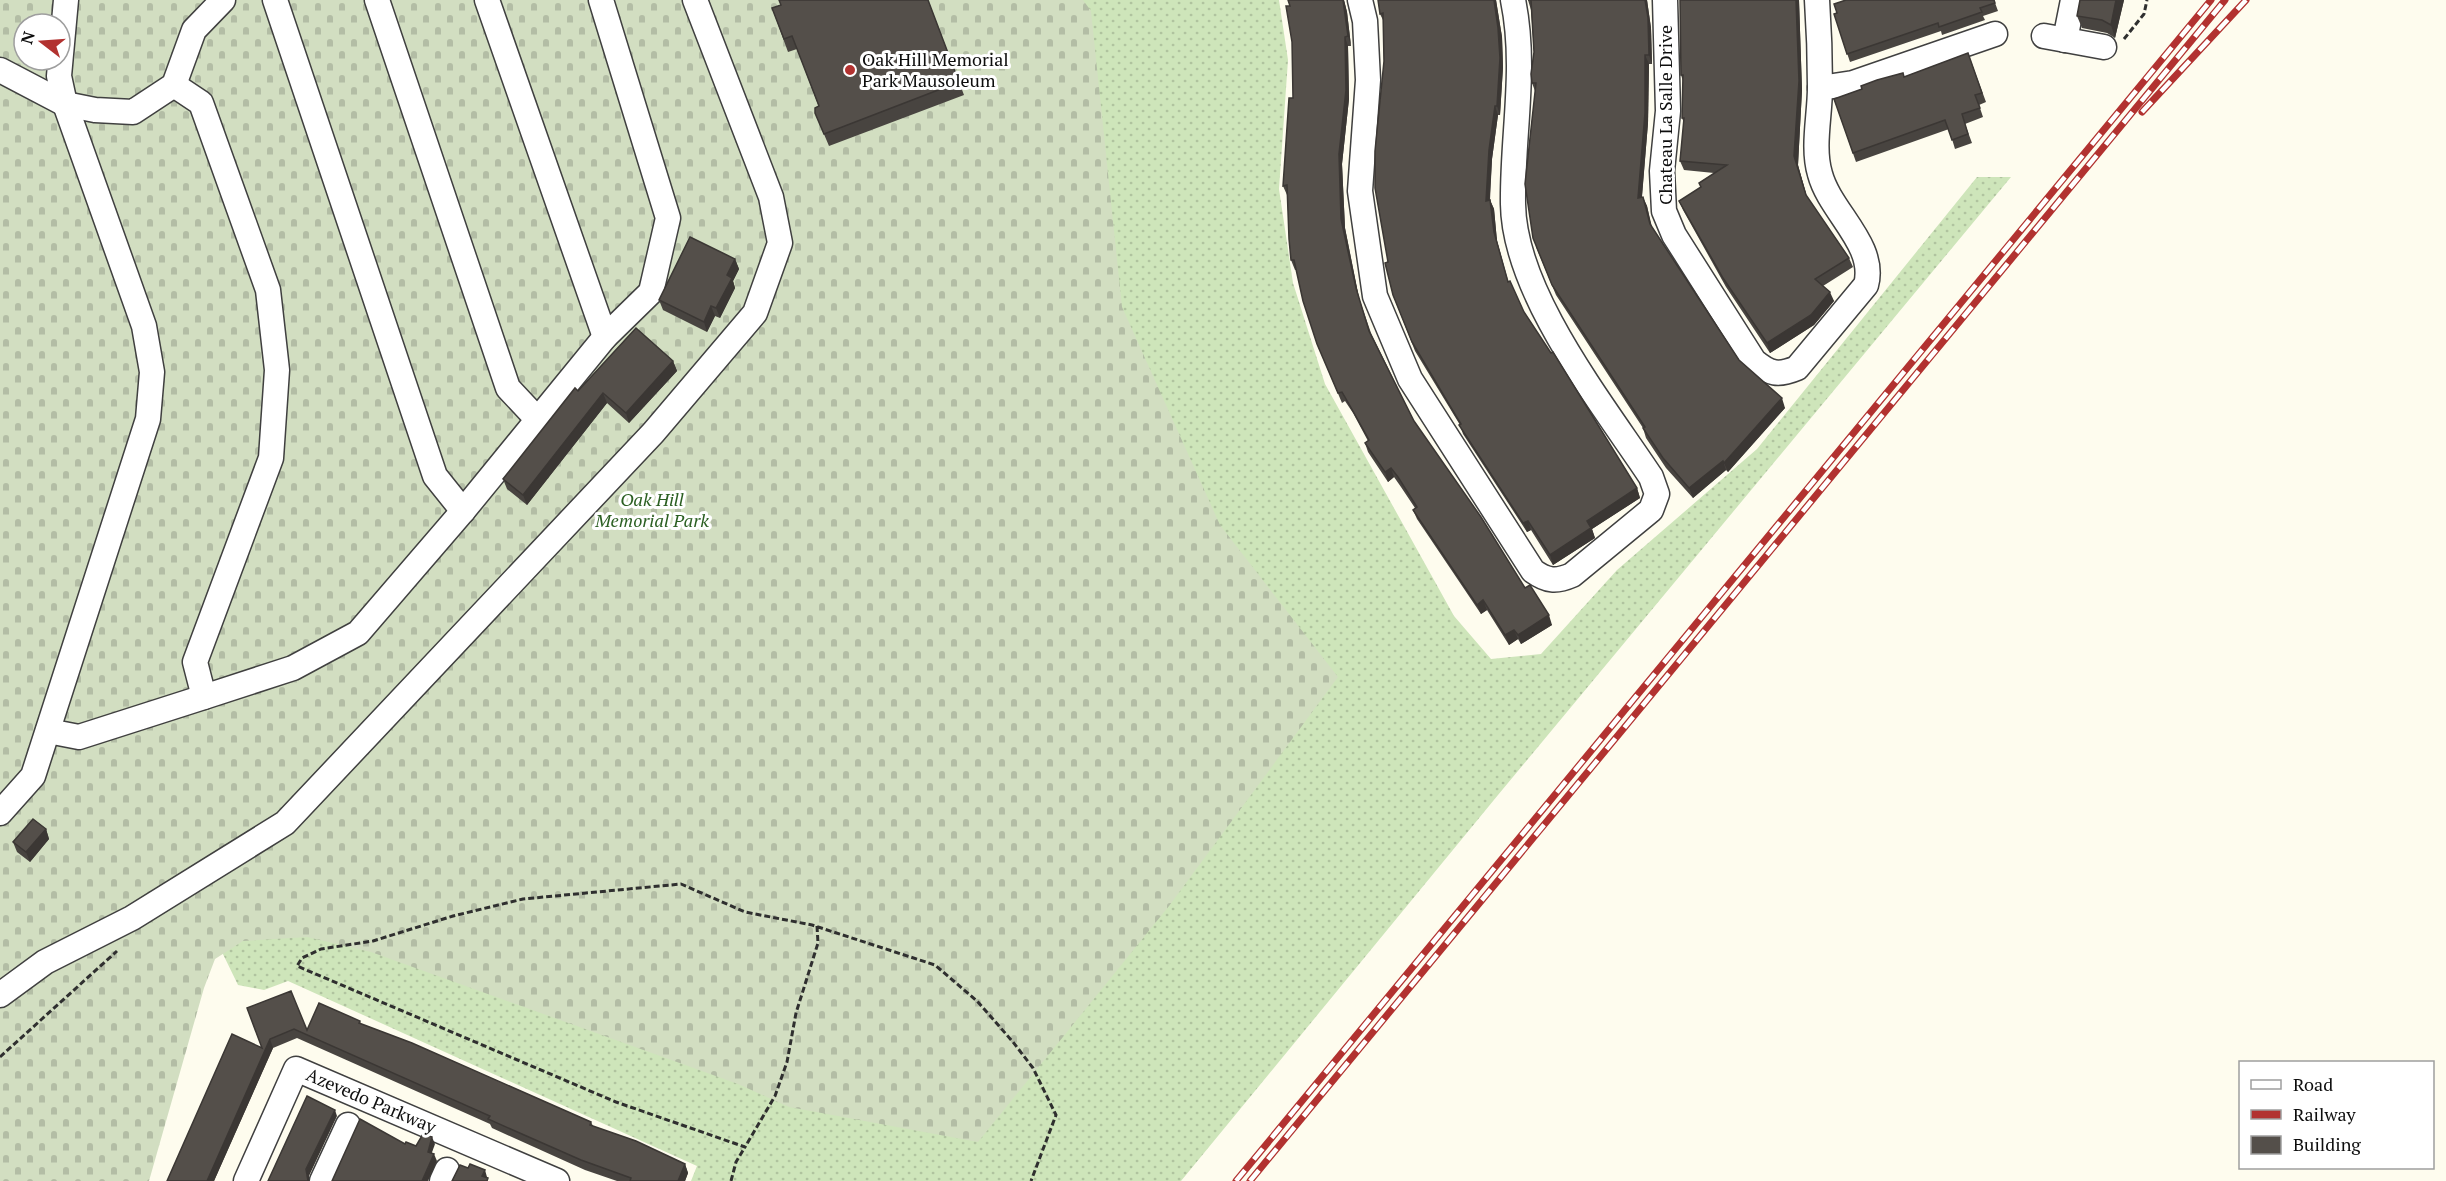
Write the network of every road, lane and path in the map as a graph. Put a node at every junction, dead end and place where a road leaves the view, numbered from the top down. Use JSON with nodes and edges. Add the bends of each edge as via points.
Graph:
{"nodes":[{"id":1,"x":66,"y":0,"type":"edge"},
{"id":2,"x":223,"y":0,"type":"edge"},
{"id":3,"x":275,"y":0,"type":"edge"},
{"id":4,"x":377,"y":0,"type":"edge"},
{"id":5,"x":487,"y":0,"type":"edge"},
{"id":6,"x":601,"y":0,"type":"edge"},
{"id":7,"x":695,"y":0,"type":"edge"},
{"id":8,"x":1360,"y":0,"type":"edge"},
{"id":9,"x":1513,"y":0,"type":"edge"},
{"id":10,"x":1665,"y":0,"type":"edge"},
{"id":11,"x":1816,"y":0,"type":"edge"},
{"id":12,"x":2073,"y":0,"type":"edge"},
{"id":13,"x":2147,"y":0,"type":"edge"},
{"id":14,"x":1995,"y":34,"type":"dead end"},
{"id":15,"x":2104,"y":47,"type":"joint"},
{"id":16,"x":0,"y":70,"type":"edge"},
{"id":17,"x":174,"y":85,"type":"junction"},
{"id":18,"x":1820,"y":88,"type":"junction"},
{"id":19,"x":65,"y":104,"type":"junction"},
{"id":20,"x":605,"y":337,"type":"junction"},
{"id":21,"x":538,"y":420,"type":"junction"},
{"id":22,"x":463,"y":510,"type":"junction"},
{"id":23,"x":204,"y":697,"type":"junction"},
{"id":24,"x":48,"y":731,"type":"junction"},
{"id":25,"x":0,"y":813,"type":"edge"},
{"id":26,"x":132,"y":918,"type":"junction"},
{"id":27,"x":817,"y":926,"type":"junction"},
{"id":28,"x":0,"y":995,"type":"edge"},
{"id":29,"x":0,"y":1057,"type":"edge"},
{"id":30,"x":348,"y":1125,"type":"dead end"},
{"id":31,"x":744,"y":1147,"type":"junction"},
{"id":32,"x":524,"y":1174,"type":"edge"},
{"id":33,"x":246,"y":1181,"type":"edge"},
{"id":34,"x":322,"y":1181,"type":"edge"},
{"id":35,"x":556,"y":1181,"type":"edge"},
{"id":36,"x":731,"y":1181,"type":"edge"},
{"id":37,"x":1031,"y":1181,"type":"edge"}],
"edges":[{"from":1,"to":19,"type":"street","via":[[59,76]]},
{"from":2,"to":17,"type":"street","via":[[194,30]]},
{"from":3,"to":22,"type":"street","via":[[435,476]]},
{"from":4,"to":21,"type":"street","via":[[508,388]]},
{"from":5,"to":20,"type":"street"},
{"from":6,"to":20,"type":"street","via":[[668,218],[651,292]]},
{"from":7,"to":26,"type":"street","via":[[771,197],[780,243],[755,313],[653,433],[285,823]]},
{"from":8,"to":9,"type":"street","via":[[1368,80],[1360,190],[1375,296],[1410,379],[1533,571],[1545,579],[1559,581],[1572,575],[1651,510],[1657,494],[1651,477],[1549,318],[1525,269],[1513,206],[1521,62]]},
{"from":10,"to":18,"type":"street","name":"Chateau La Salle Drive","via":[[1668,111],[1662,171],[1664,211],[1674,235],[1754,361],[1780,375],[1797,368],[1866,285],[1870,271],[1866,255],[1826,193],[1819,173],[1816,152]]},
{"from":11,"to":18,"type":"street","name":"Chateau La Salle Drive"},
{"from":12,"to":15,"type":"street","via":[[2055,38]]},
{"from":13,"to":15,"type":"path","via":[[2144,14],[2117,46]]},
{"from":14,"to":18,"type":"street","via":[[1853,83]]},
{"from":16,"to":19,"type":"street"},
{"from":17,"to":19,"type":"street","via":[[134,112]]},
{"from":17,"to":23,"type":"street","via":[[201,103],[268,290],[277,370],[270,458],[195,662]]},
{"from":19,"to":24,"type":"street","via":[[144,326],[152,372],[148,419]]},
{"from":20,"to":21,"type":"street"},
{"from":21,"to":22,"type":"street"},
{"from":22,"to":23,"type":"street","via":[[358,633],[293,668]]},
{"from":23,"to":24,"type":"street","via":[[79,737]]},
{"from":24,"to":25,"type":"street","via":[[33,776]]},
{"from":26,"to":28,"type":"street","via":[[45,962]]},
{"from":26,"to":29,"type":"path","via":[[125,944]]},
{"from":27,"to":31,"type":"path","via":[[818,944],[796,1013],[787,1062],[775,1096]]},
{"from":27,"to":31,"type":"path","via":[[745,912],[681,884],[523,899],[373,941],[321,949],[302,957],[297,966],[616,1102]]},
{"from":27,"to":37,"type":"path","via":[[935,965],[977,1001],[1006,1034],[1033,1068],[1056,1115]]},
{"from":30,"to":34,"type":"street"},
{"from":31,"to":36,"type":"path"},
{"from":32,"to":33,"type":"street","name":"Azevedo Parkway","via":[[296,1069]]},
{"from":32,"to":35,"type":"street"}]}
